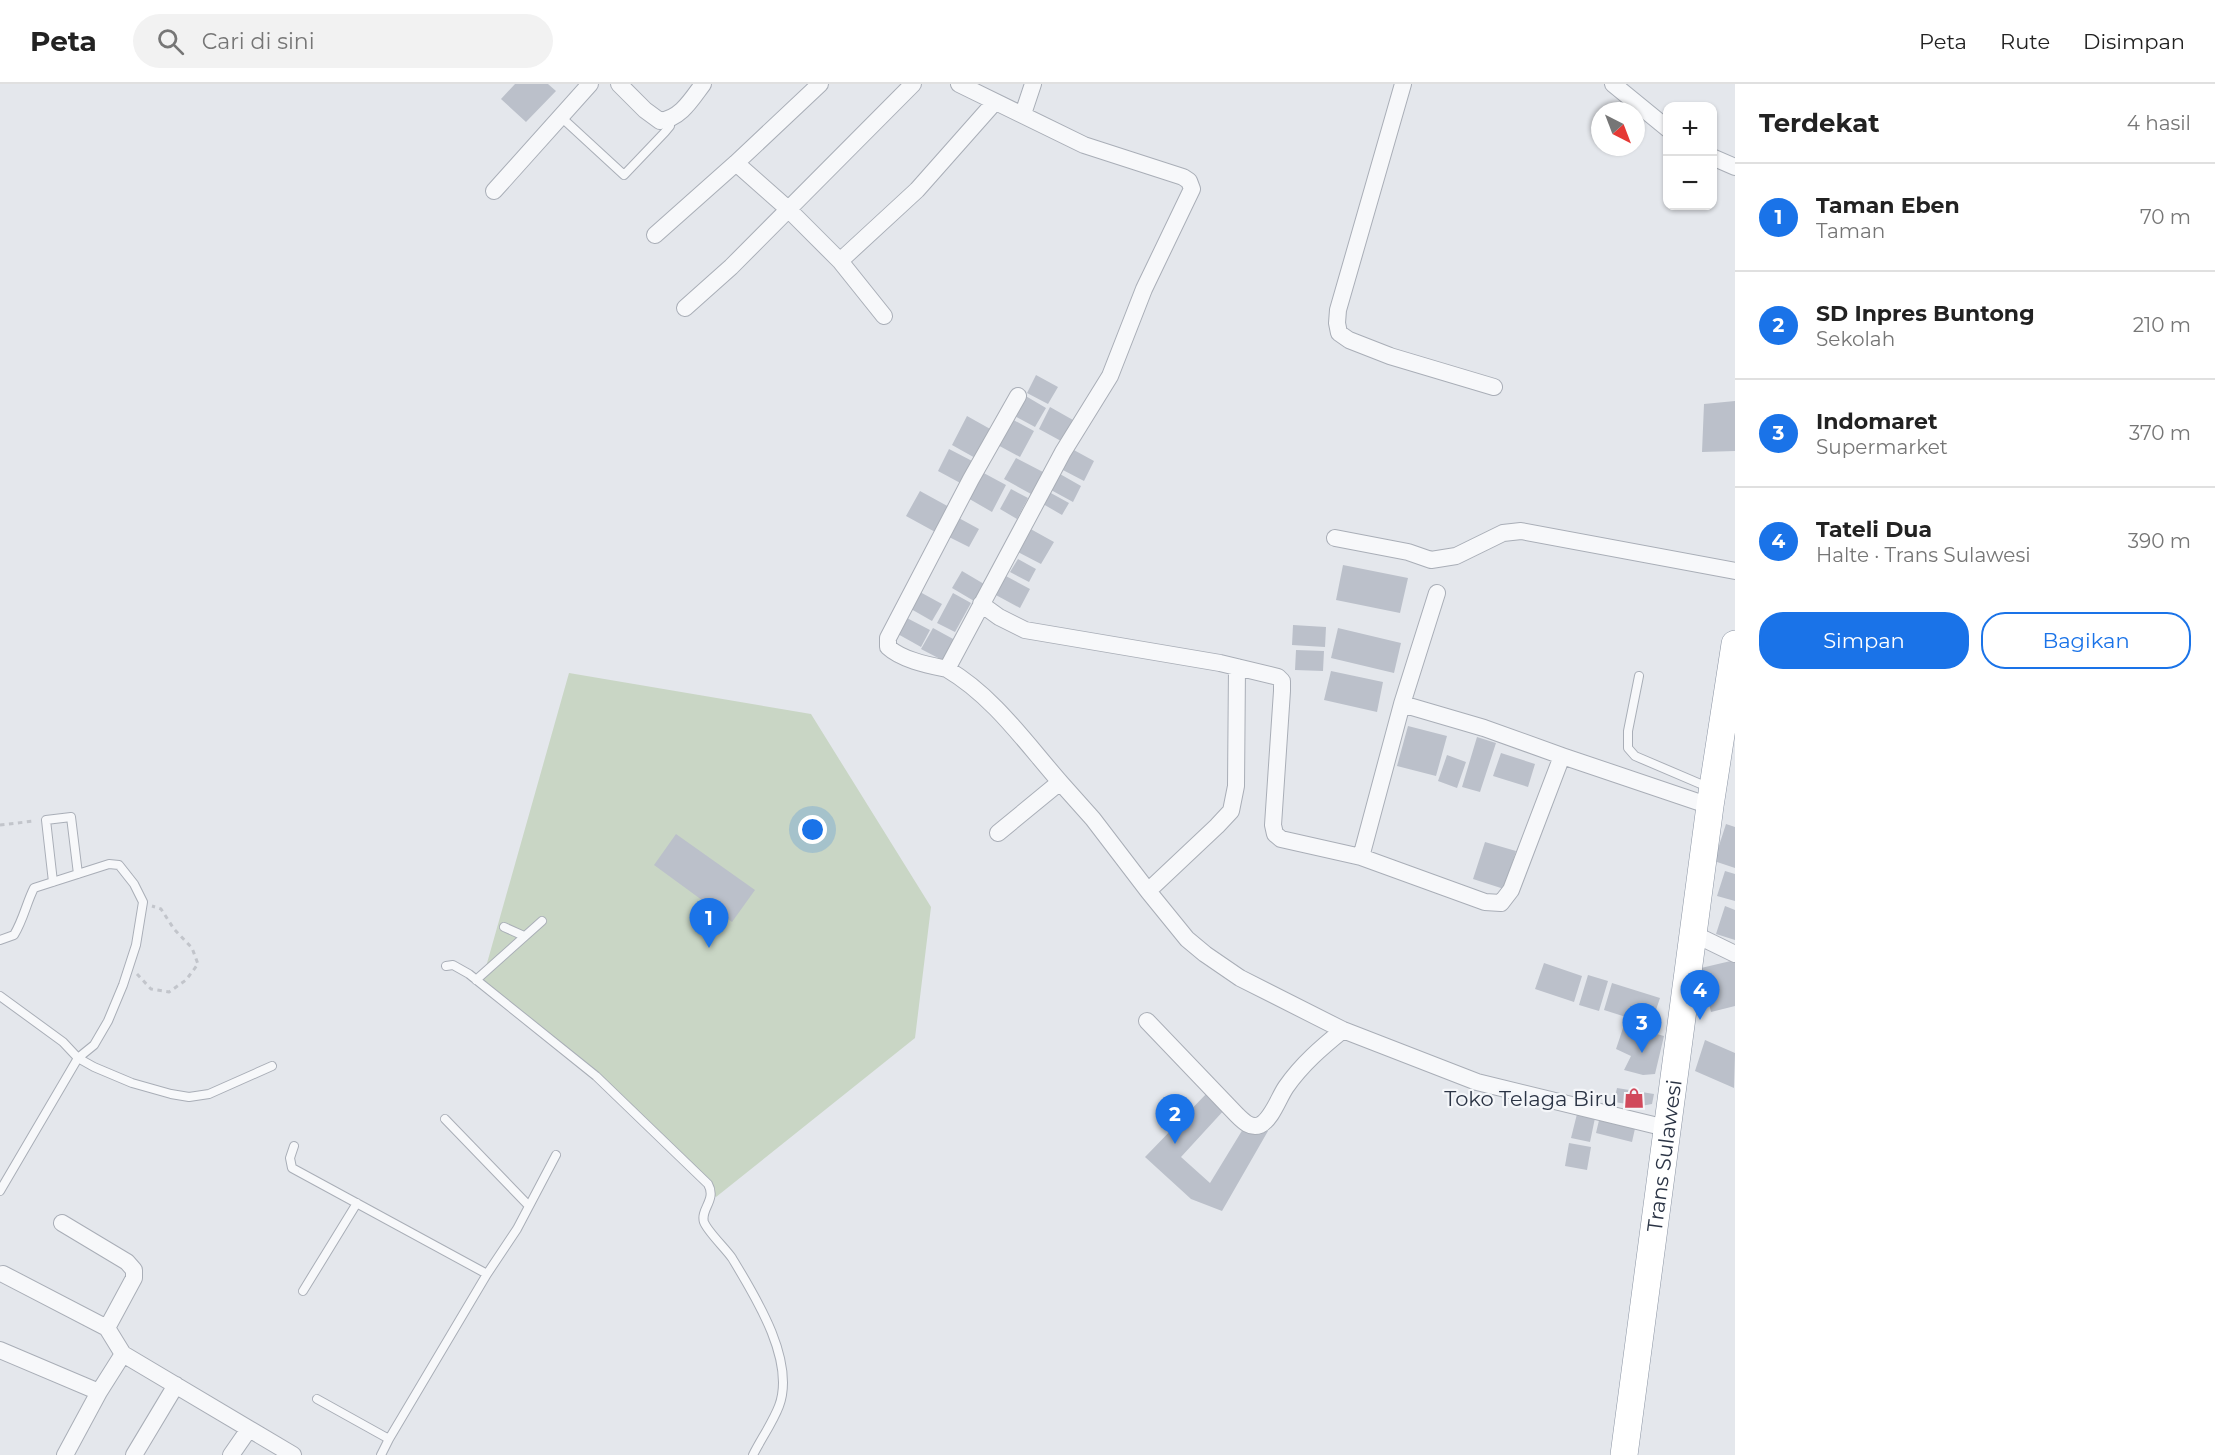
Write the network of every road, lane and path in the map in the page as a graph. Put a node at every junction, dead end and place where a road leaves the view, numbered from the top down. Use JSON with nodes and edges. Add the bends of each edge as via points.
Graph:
{"nodes":[{"id":1,"x":590,"y":84,"type":"edge"},
{"id":2,"x":619,"y":84,"type":"edge"},
{"id":3,"x":703,"y":84,"type":"edge"},
{"id":4,"x":820,"y":84,"type":"edge"},
{"id":5,"x":913,"y":84,"type":"edge"},
{"id":6,"x":959,"y":84,"type":"edge"},
{"id":7,"x":1033,"y":84,"type":"edge"},
{"id":8,"x":1403,"y":84,"type":"edge"},
{"id":9,"x":1614,"y":84,"type":"edge"},
{"id":10,"x":994,"y":103,"type":"junction"},
{"id":11,"x":1023,"y":114,"type":"junction"},
{"id":12,"x":561,"y":117,"type":"junction"},
{"id":13,"x":670,"y":120,"type":"junction"},
{"id":14,"x":1663,"y":125,"type":"edge"},
{"id":15,"x":1717,"y":159,"type":"edge"},
{"id":16,"x":736,"y":163,"type":"junction"},
{"id":17,"x":1735,"y":167,"type":"edge"},
{"id":18,"x":494,"y":191,"type":"dead end"},
{"id":19,"x":788,"y":209,"type":"junction"},
{"id":20,"x":655,"y":235,"type":"dead end"},
{"id":21,"x":840,"y":261,"type":"junction"},
{"id":22,"x":685,"y":308,"type":"dead end"},
{"id":23,"x":884,"y":316,"type":"dead end"},
{"id":24,"x":1494,"y":387,"type":"dead end"},
{"id":25,"x":1018,"y":396,"type":"dead end"},
{"id":26,"x":1335,"y":538,"type":"dead end"},
{"id":27,"x":1735,"y":571,"type":"edge"},
{"id":28,"x":1437,"y":593,"type":"dead end"},
{"id":29,"x":981,"y":604,"type":"junction"},
{"id":30,"x":1735,"y":644,"type":"edge"},
{"id":31,"x":1237,"y":667,"type":"junction"},
{"id":32,"x":947,"y":669,"type":"junction"},
{"id":33,"x":1639,"y":676,"type":"dead end"},
{"id":34,"x":1402,"y":705,"type":"junction"},
{"id":35,"x":1562,"y":756,"type":"junction"},
{"id":36,"x":1060,"y":782,"type":"junction"},
{"id":37,"x":1711,"y":798,"type":"junction"},
{"id":38,"x":46,"y":820,"type":"junction"},
{"id":39,"x":0,"y":825,"type":"edge"},
{"id":40,"x":998,"y":833,"type":"dead end"},
{"id":41,"x":1361,"y":857,"type":"junction"},
{"id":42,"x":78,"y":874,"type":"junction"},
{"id":43,"x":53,"y":882,"type":"junction"},
{"id":44,"x":1148,"y":891,"type":"junction"},
{"id":45,"x":143,"y":902,"type":"junction"},
{"id":46,"x":542,"y":921,"type":"dead end"},
{"id":47,"x":504,"y":927,"type":"dead end"},
{"id":48,"x":1694,"y":934,"type":"junction"},
{"id":49,"x":524,"y":936,"type":"junction"},
{"id":50,"x":0,"y":940,"type":"edge"},
{"id":51,"x":1735,"y":954,"type":"edge"},
{"id":52,"x":129,"y":966,"type":"junction"},
{"id":53,"x":446,"y":966,"type":"dead end"},
{"id":54,"x":476,"y":980,"type":"junction"},
{"id":55,"x":0,"y":996,"type":"edge"},
{"id":56,"x":1147,"y":1022,"type":"dead end"},
{"id":57,"x":1343,"y":1030,"type":"junction"},
{"id":58,"x":78,"y":1058,"type":"junction"},
{"id":59,"x":272,"y":1066,"type":"dead end"},
{"id":60,"x":445,"y":1119,"type":"dead end"},
{"id":61,"x":1666,"y":1128,"type":"junction"},
{"id":62,"x":294,"y":1146,"type":"dead end"},
{"id":63,"x":556,"y":1155,"type":"dead end"},
{"id":64,"x":0,"y":1191,"type":"edge"},
{"id":65,"x":357,"y":1203,"type":"junction"},
{"id":66,"x":529,"y":1206,"type":"junction"},
{"id":67,"x":62,"y":1223,"type":"dead end"},
{"id":68,"x":3,"y":1274,"type":"dead end"},
{"id":69,"x":487,"y":1274,"type":"junction"},
{"id":70,"x":303,"y":1291,"type":"dead end"},
{"id":71,"x":107,"y":1328,"type":"junction"},
{"id":72,"x":0,"y":1350,"type":"edge"},
{"id":73,"x":123,"y":1354,"type":"junction"},
{"id":74,"x":176,"y":1385,"type":"junction"},
{"id":75,"x":99,"y":1392,"type":"junction"},
{"id":76,"x":317,"y":1399,"type":"dead end"},
{"id":77,"x":249,"y":1429,"type":"junction"},
{"id":78,"x":388,"y":1439,"type":"junction"},
{"id":79,"x":65,"y":1455,"type":"edge"},
{"id":80,"x":134,"y":1455,"type":"edge"},
{"id":81,"x":231,"y":1455,"type":"edge"},
{"id":82,"x":293,"y":1455,"type":"edge"},
{"id":83,"x":381,"y":1455,"type":"edge"},
{"id":84,"x":753,"y":1455,"type":"edge"},
{"id":85,"x":1624,"y":1455,"type":"edge"}],
"edges":[{"from":1,"to":12,"type":"street"},
{"from":2,"to":13,"type":"street","via":[[660,121]]},
{"from":3,"to":13,"type":"street"},
{"from":4,"to":16,"type":"street"},
{"from":5,"to":19,"type":"street"},
{"from":6,"to":10,"type":"street"},
{"from":7,"to":11,"type":"street"},
{"from":8,"to":24,"type":"street","via":[[1338,310],[1339,333],[1390,356]]},
{"from":9,"to":14,"type":"street"},
{"from":10,"to":11,"type":"street"},
{"from":10,"to":21,"type":"street","via":[[917,190]]},
{"from":11,"to":29,"type":"street","via":[[1084,145],[1182,177],[1192,189],[1144,289],[1110,376],[1063,452]]},
{"from":12,"to":13,"type":"lane","via":[[624,174],[665,132]]},
{"from":12,"to":18,"type":"street"},
{"from":15,"to":17,"type":"street"},
{"from":16,"to":19,"type":"street"},
{"from":16,"to":20,"type":"street"},
{"from":19,"to":21,"type":"street"},
{"from":19,"to":22,"type":"street"},
{"from":21,"to":23,"type":"street"},
{"from":25,"to":32,"type":"street","via":[[888,638],[894,653]]},
{"from":26,"to":27,"type":"street","via":[[1431,560],[1456,556],[1503,533],[1521,531]]},
{"from":28,"to":34,"type":"street"},
{"from":29,"to":31,"type":"street","via":[[1025,630]]},
{"from":29,"to":32,"type":"street"},
{"from":30,"to":37,"type":"highway","name":"Trans Sulawesi","via":[[1722,752]]},
{"from":31,"to":41,"type":"street","via":[[1271,674],[1281,681],[1275,834],[1281,839]]},
{"from":31,"to":44,"type":"street","via":[[1236,786],[1231,811]]},
{"from":32,"to":36,"type":"street","via":[[988,699]]},
{"from":33,"to":37,"type":"lane","via":[[1628,748],[1635,756]]},
{"from":34,"to":35,"type":"street"},
{"from":34,"to":41,"type":"street"},
{"from":35,"to":37,"type":"street"},
{"from":35,"to":41,"type":"street","via":[[1511,890],[1501,903],[1485,902]]},
{"from":36,"to":40,"type":"street"},
{"from":36,"to":44,"type":"street"},
{"from":37,"to":48,"type":"highway","name":"Trans Sulawesi"},
{"from":38,"to":39,"type":"path"},
{"from":38,"to":42,"type":"lane","via":[[71,817]]},
{"from":38,"to":43,"type":"lane"},
{"from":42,"to":43,"type":"lane"},
{"from":42,"to":45,"type":"lane","via":[[109,864],[120,865]]},
{"from":43,"to":50,"type":"lane","via":[[34,888],[14,935]]},
{"from":44,"to":57,"type":"street","via":[[1187,939],[1205,954],[1262,990]]},
{"from":45,"to":52,"type":"lane"},
{"from":45,"to":52,"type":"path","via":[[161,909],[192,948],[198,964],[186,980],[169,992],[151,988]]},
{"from":46,"to":49,"type":"lane"},
{"from":47,"to":49,"type":"lane"},
{"from":48,"to":51,"type":"street"},
{"from":48,"to":61,"type":"highway","name":"Trans Sulawesi"},
{"from":49,"to":54,"type":"lane"},
{"from":52,"to":58,"type":"lane","via":[[108,1021],[94,1045]]},
{"from":53,"to":54,"type":"lane","via":[[453,965]]},
{"from":54,"to":84,"type":"lane","via":[[596,1076],[708,1184],[712,1191],[704,1223],[751,1289],[781,1361],[779,1406]]},
{"from":55,"to":58,"type":"lane","via":[[63,1042]]},
{"from":56,"to":57,"type":"street","via":[[1236,1114],[1257,1126],[1268,1117],[1301,1067]]},
{"from":57,"to":61,"type":"street","via":[[1477,1082]]},
{"from":58,"to":59,"type":"lane","via":[[132,1083],[189,1097],[217,1091]]},
{"from":58,"to":64,"type":"lane"},
{"from":60,"to":66,"type":"lane"},
{"from":61,"to":85,"type":"highway","name":"Trans Sulawesi"},
{"from":62,"to":65,"type":"lane","via":[[292,1168]]},
{"from":63,"to":66,"type":"lane"},
{"from":65,"to":69,"type":"lane"},
{"from":65,"to":70,"type":"lane"},
{"from":66,"to":69,"type":"lane"},
{"from":67,"to":71,"type":"street","via":[[134,1270],[134,1278]]},
{"from":68,"to":71,"type":"street"},
{"from":69,"to":78,"type":"lane"},
{"from":71,"to":73,"type":"street"},
{"from":72,"to":75,"type":"street"},
{"from":73,"to":74,"type":"street"},
{"from":73,"to":75,"type":"street"},
{"from":74,"to":77,"type":"street"},
{"from":74,"to":80,"type":"street"},
{"from":75,"to":79,"type":"street"},
{"from":76,"to":78,"type":"lane"},
{"from":77,"to":81,"type":"street"},
{"from":77,"to":82,"type":"street"},
{"from":78,"to":83,"type":"lane"}]}
